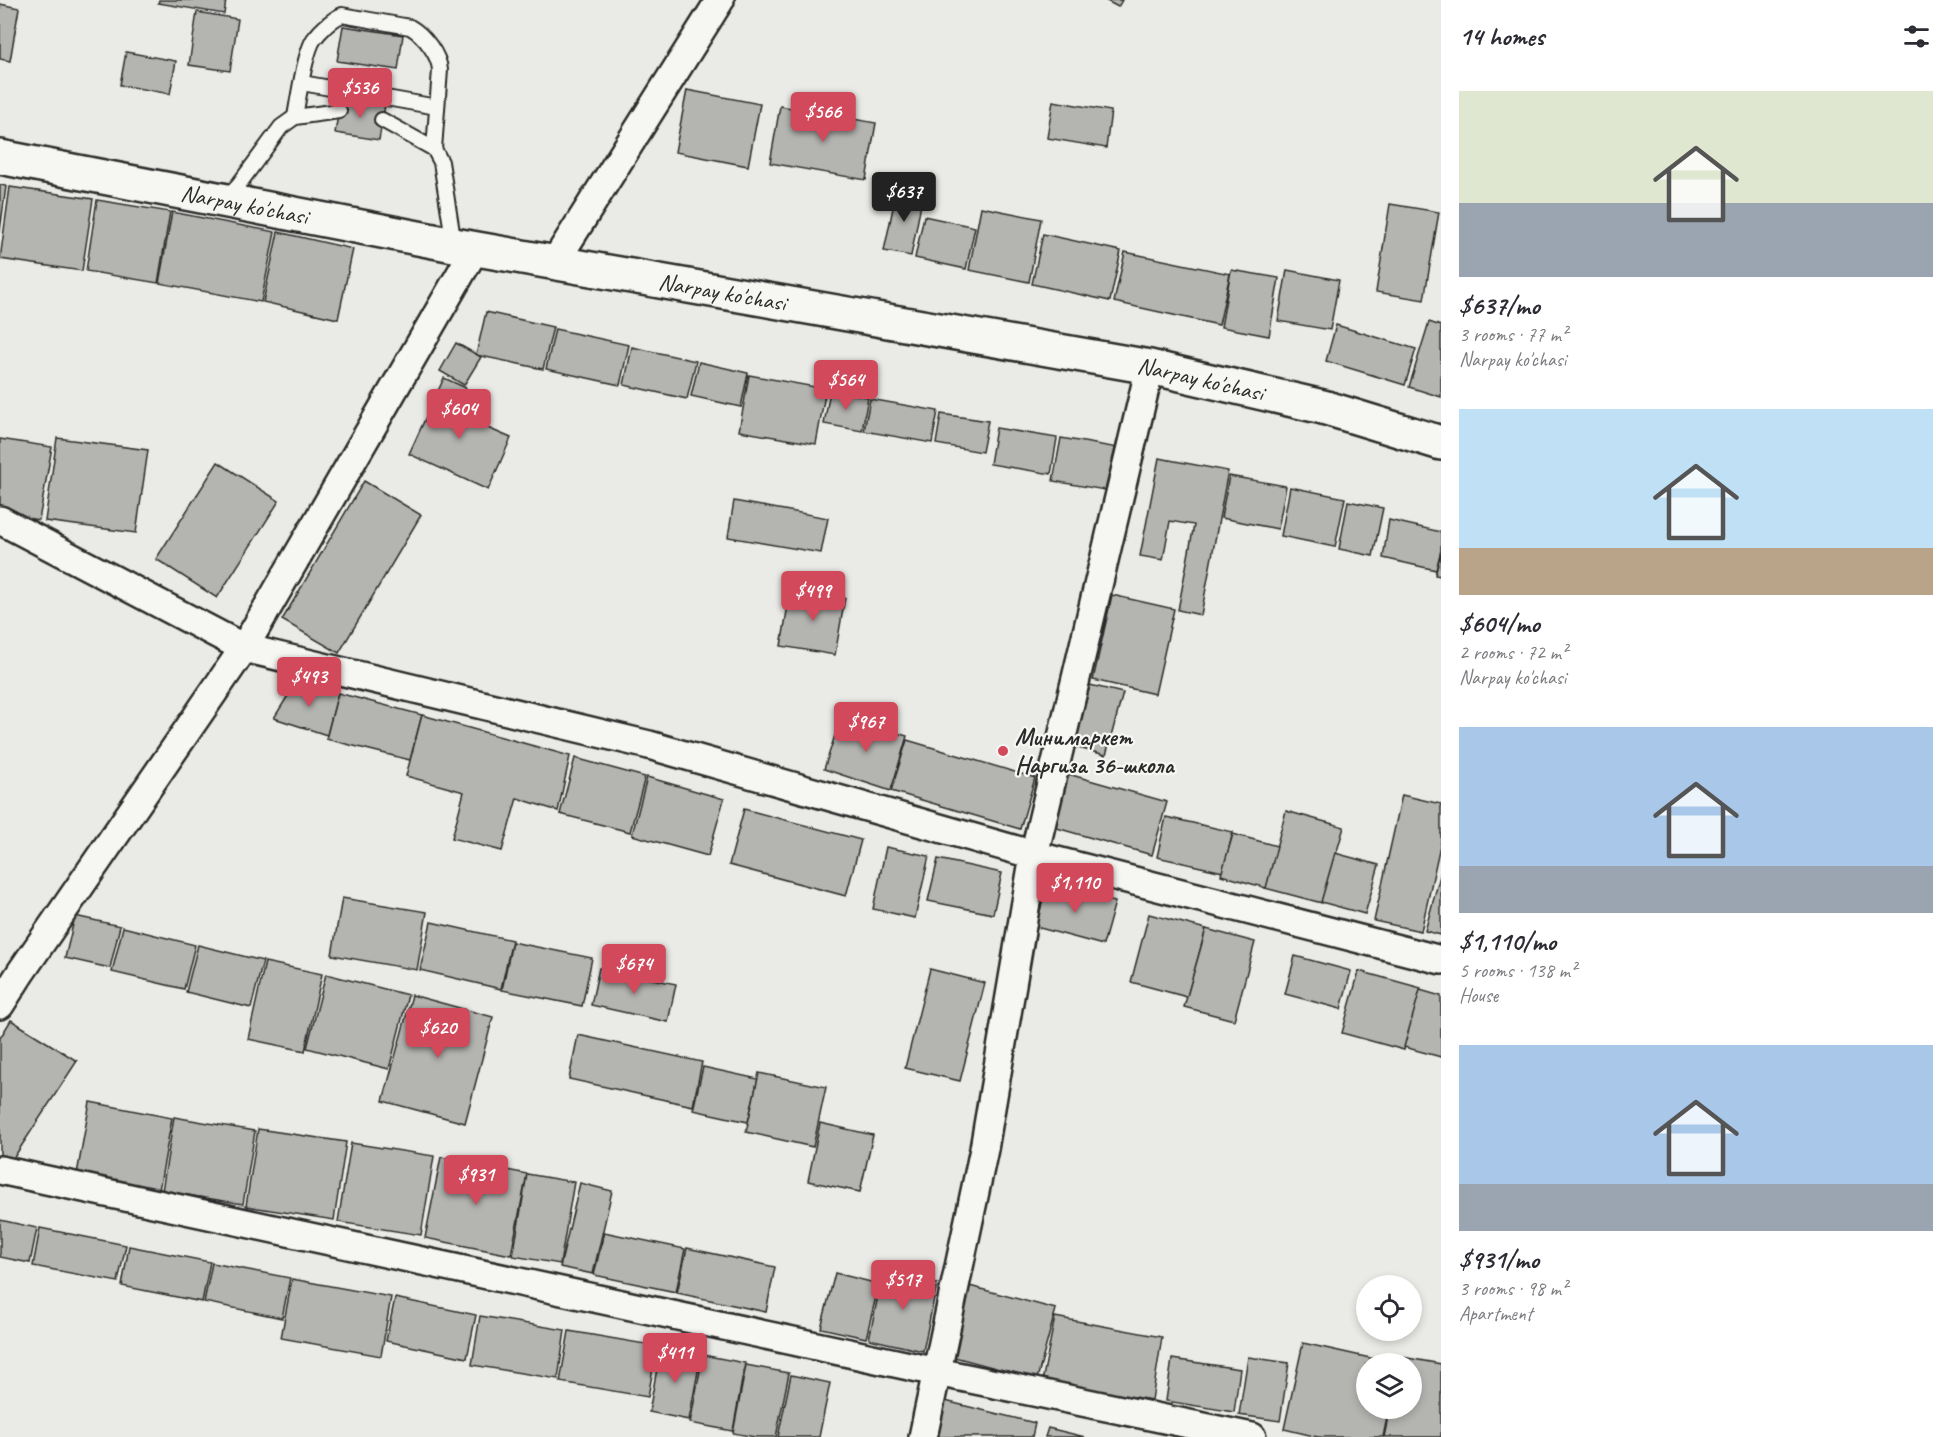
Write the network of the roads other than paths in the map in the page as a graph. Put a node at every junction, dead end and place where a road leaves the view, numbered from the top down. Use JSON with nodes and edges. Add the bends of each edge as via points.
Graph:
{"nodes":[{"id":1,"x":720,"y":0,"type":"edge"},
{"id":2,"x":302,"y":83,"type":"junction"},
{"id":3,"x":437,"y":107,"type":"junction"},
{"id":4,"x":339,"y":111,"type":"dead end"},
{"id":5,"x":295,"y":117,"type":"junction"},
{"id":6,"x":382,"y":120,"type":"dead end"},
{"id":7,"x":434,"y":149,"type":"junction"},
{"id":8,"x":0,"y":157,"type":"edge"},
{"id":9,"x":227,"y":201,"type":"junction"},
{"id":10,"x":464,"y":247,"type":"junction"},
{"id":11,"x":555,"y":262,"type":"junction"},
{"id":12,"x":1150,"y":368,"type":"junction"},
{"id":13,"x":1441,"y":443,"type":"edge"},
{"id":14,"x":0,"y":520,"type":"edge"},
{"id":15,"x":244,"y":648,"type":"junction"},
{"id":16,"x":1034,"y":855,"type":"junction"},
{"id":17,"x":1441,"y":960,"type":"edge"},
{"id":18,"x":0,"y":1005,"type":"edge"},
{"id":19,"x":0,"y":1170,"type":"edge"},
{"id":20,"x":937,"y":1372,"type":"junction"},
{"id":21,"x":923,"y":1437,"type":"edge"},
{"id":22,"x":1252,"y":1437,"type":"edge"}],
"edges":[{"from":1,"to":11,"type":"street"},
{"from":2,"to":3,"type":"lane"},
{"from":2,"to":3,"type":"lane","via":[[313,40],[336,17],[410,27],[418,31],[439,61]]},
{"from":2,"to":5,"type":"lane"},
{"from":3,"to":7,"type":"lane"},
{"from":4,"to":5,"type":"lane"},
{"from":5,"to":9,"type":"lane","via":[[281,127]]},
{"from":6,"to":7,"type":"lane"},
{"from":7,"to":10,"type":"lane"},
{"from":8,"to":9,"type":"main road","name":"Narpay ko'chasi"},
{"from":9,"to":10,"type":"main road","name":"Narpay ko'chasi"},
{"from":10,"to":11,"type":"main road","name":"Narpay ko'chasi"},
{"from":10,"to":15,"type":"street"},
{"from":11,"to":12,"type":"main road","name":"Narpay ko'chasi"},
{"from":12,"to":13,"type":"main road","name":"Narpay ko'chasi","via":[[1323,407]]},
{"from":12,"to":16,"type":"street"},
{"from":14,"to":15,"type":"street"},
{"from":15,"to":16,"type":"street","via":[[649,745]]},
{"from":15,"to":18,"type":"street"},
{"from":16,"to":17,"type":"street"},
{"from":16,"to":20,"type":"street","via":[[984,1149]]},
{"from":19,"to":20,"type":"street"},
{"from":20,"to":21,"type":"street"},
{"from":20,"to":22,"type":"street"}]}
